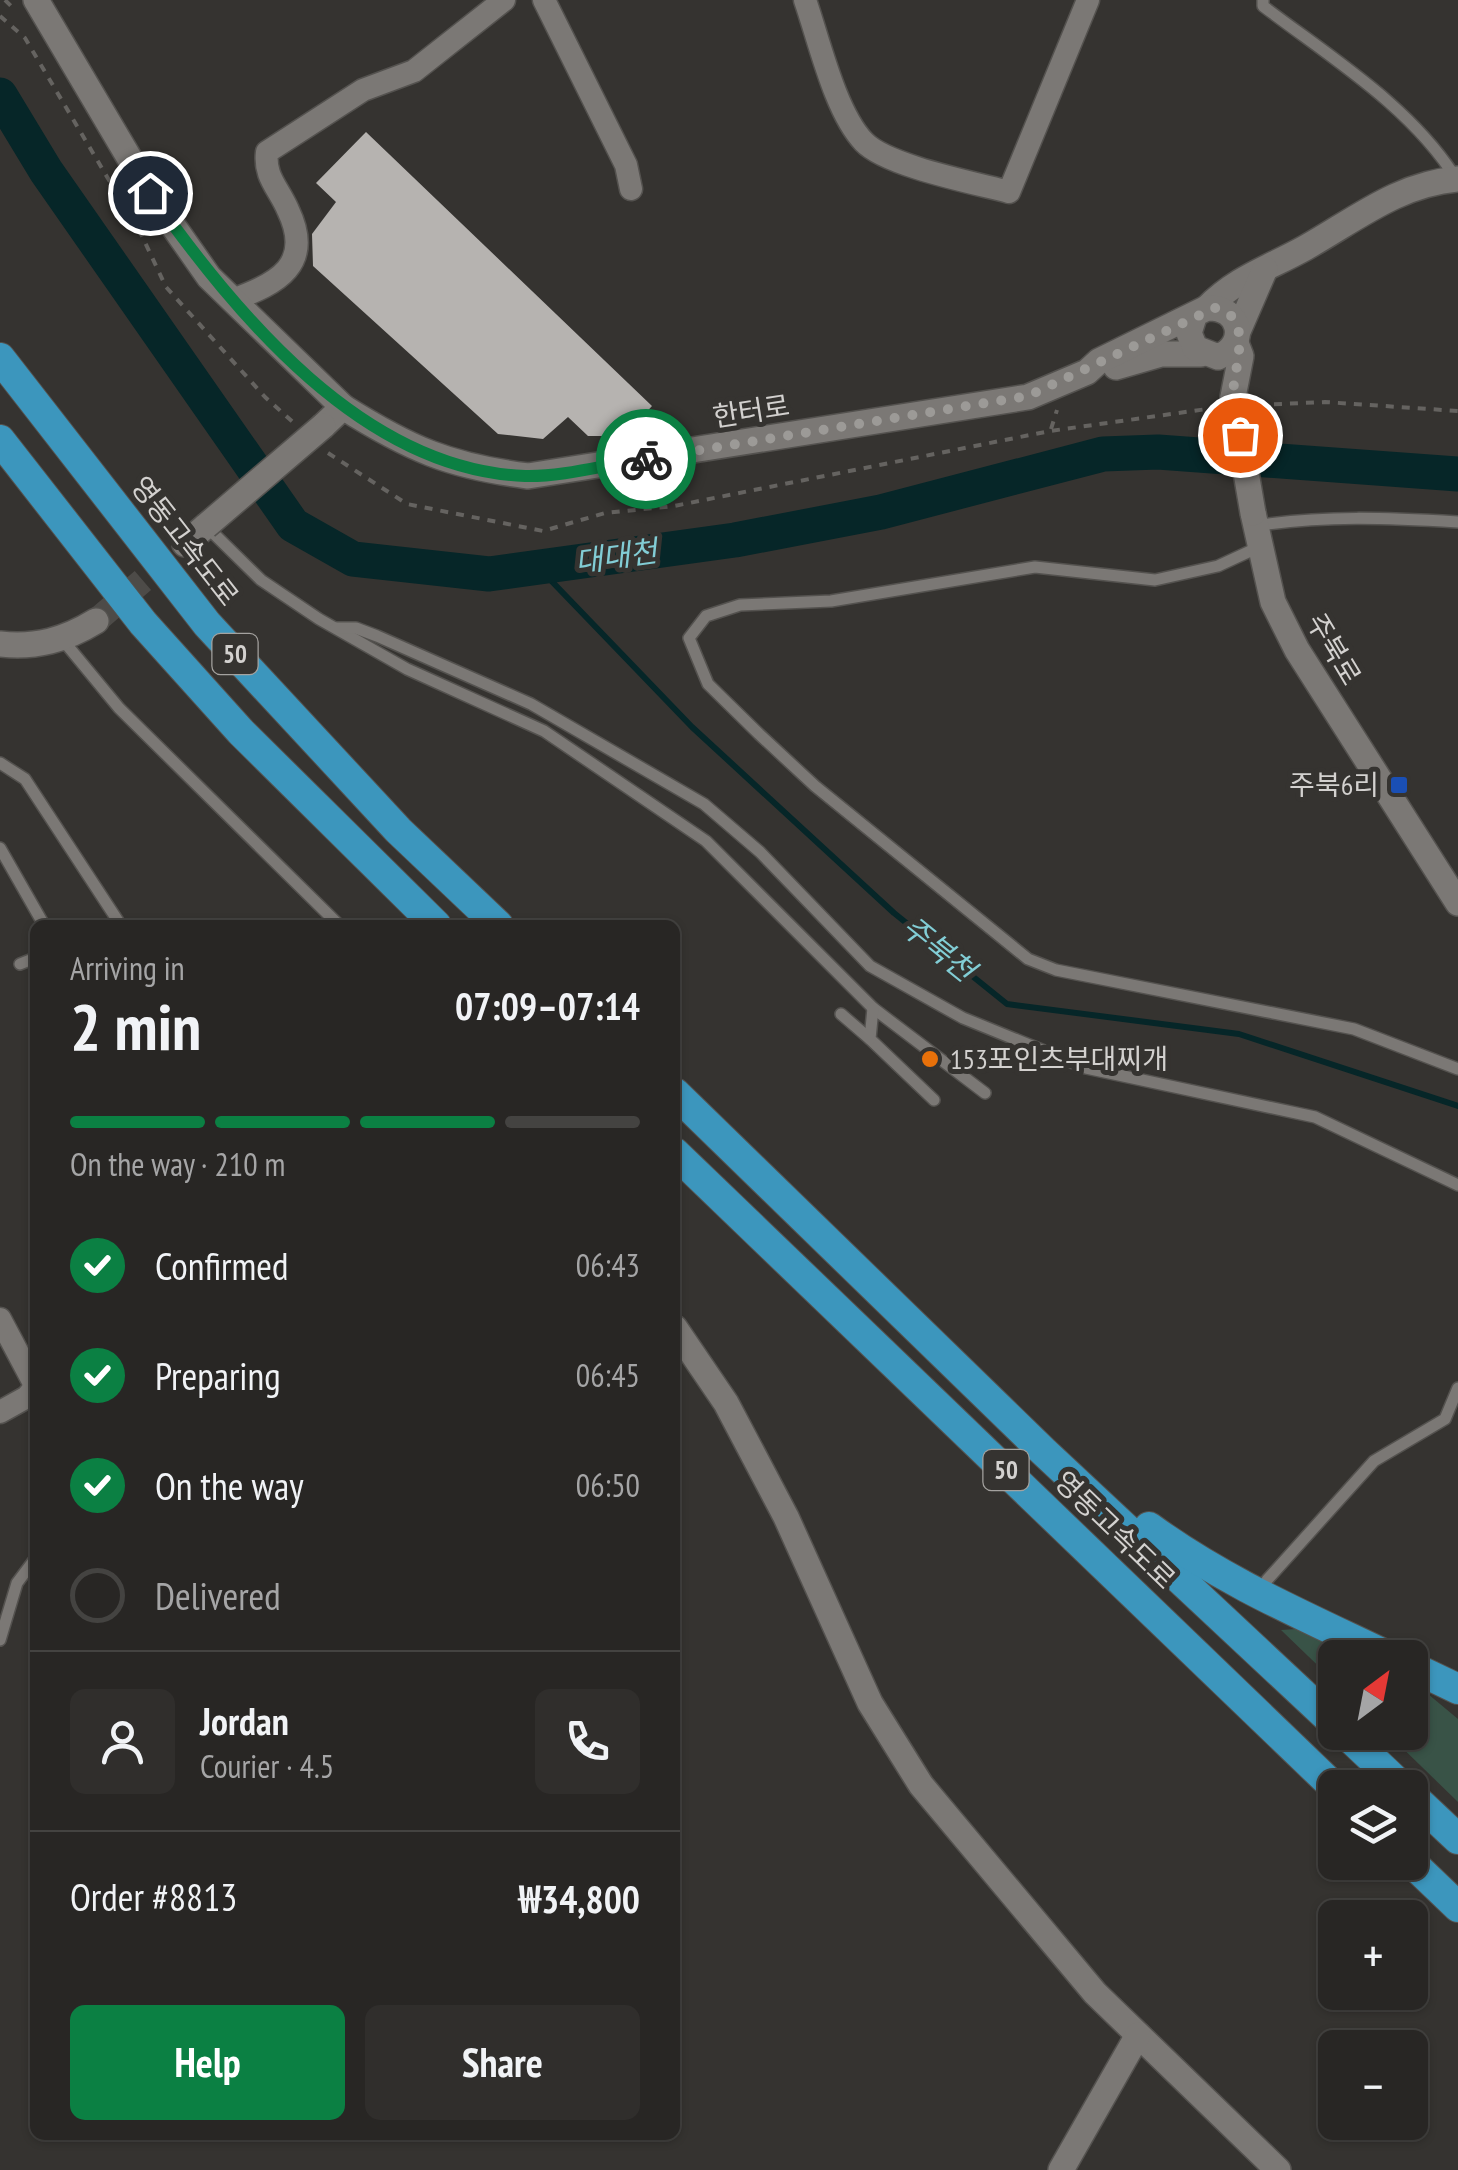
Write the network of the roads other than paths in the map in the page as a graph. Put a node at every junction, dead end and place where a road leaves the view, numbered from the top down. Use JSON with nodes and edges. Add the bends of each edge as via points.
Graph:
{"nodes":[{"id":1,"x":36,"y":0,"type":"edge"},
{"id":2,"x":504,"y":0,"type":"edge"},
{"id":3,"x":544,"y":0,"type":"edge"},
{"id":4,"x":805,"y":0,"type":"edge"},
{"id":5,"x":1088,"y":0,"type":"edge"},
{"id":6,"x":1263,"y":0,"type":"edge"},
{"id":7,"x":1457,"y":180,"type":"edge"},
{"id":8,"x":632,"y":188,"type":"dead end"},
{"id":9,"x":1265,"y":269,"type":"junction"},
{"id":10,"x":232,"y":300,"type":"junction"},
{"id":11,"x":1200,"y":313,"type":"junction"},
{"id":12,"x":1237,"y":336,"type":"junction"},
{"id":13,"x":1205,"y":355,"type":"junction"},
{"id":14,"x":0,"y":358,"type":"edge"},
{"id":15,"x":1087,"y":372,"type":"junction"},
{"id":16,"x":1236,"y":403,"type":"junction"},
{"id":17,"x":343,"y":407,"type":"junction"},
{"id":18,"x":0,"y":440,"type":"edge"},
{"id":19,"x":1458,"y":522,"type":"edge"},
{"id":20,"x":206,"y":526,"type":"junction"},
{"id":21,"x":1256,"y":529,"type":"junction"},
{"id":22,"x":185,"y":544,"type":"tunnel mouth"},
{"id":23,"x":96,"y":621,"type":"tunnel mouth"},
{"id":24,"x":336,"y":628,"type":"junction"},
{"id":25,"x":62,"y":638,"type":"junction"},
{"id":26,"x":0,"y":644,"type":"edge"},
{"id":27,"x":0,"y":763,"type":"edge"},
{"id":28,"x":0,"y":848,"type":"edge"},
{"id":29,"x":1458,"y":903,"type":"edge"},
{"id":30,"x":41,"y":920,"type":"edge"},
{"id":31,"x":117,"y":920,"type":"edge"},
{"id":32,"x":332,"y":920,"type":"edge"},
{"id":33,"x":431,"y":920,"type":"edge"},
{"id":34,"x":493,"y":920,"type":"edge"},
{"id":35,"x":30,"y":960,"type":"edge"},
{"id":36,"x":20,"y":964,"type":"dead end"},
{"id":37,"x":873,"y":1008,"type":"junction"},
{"id":38,"x":841,"y":1014,"type":"dead end"},
{"id":39,"x":870,"y":1039,"type":"junction"},
{"id":40,"x":1458,"y":1069,"type":"edge"},
{"id":41,"x":985,"y":1094,"type":"dead end"},
{"id":42,"x":680,"y":1098,"type":"edge"},
{"id":43,"x":934,"y":1100,"type":"dead end"},
{"id":44,"x":680,"y":1158,"type":"edge"},
{"id":45,"x":1458,"y":1185,"type":"edge"},
{"id":46,"x":0,"y":1320,"type":"edge"},
{"id":47,"x":680,"y":1335,"type":"edge"},
{"id":48,"x":30,"y":1377,"type":"edge"},
{"id":49,"x":1458,"y":1388,"type":"edge"},
{"id":50,"x":30,"y":1394,"type":"edge"},
{"id":51,"x":0,"y":1412,"type":"edge"},
{"id":52,"x":1043,"y":1451,"type":"junction"},
{"id":53,"x":30,"y":1567,"type":"edge"},
{"id":54,"x":1268,"y":1580,"type":"dead end"},
{"id":55,"x":0,"y":1640,"type":"edge"},
{"id":56,"x":1356,"y":1640,"type":"edge"},
{"id":57,"x":1428,"y":1675,"type":"edge"},
{"id":58,"x":1458,"y":1689,"type":"edge"},
{"id":59,"x":1318,"y":1708,"type":"edge"},
{"id":60,"x":1363,"y":1750,"type":"edge"},
{"id":61,"x":1384,"y":1770,"type":"edge"},
{"id":62,"x":1318,"y":1772,"type":"edge"},
{"id":63,"x":1428,"y":1810,"type":"edge"},
{"id":64,"x":1458,"y":1838,"type":"edge"},
{"id":65,"x":1428,"y":1878,"type":"edge"},
{"id":66,"x":1458,"y":1907,"type":"edge"},
{"id":67,"x":1138,"y":2035,"type":"junction"},
{"id":68,"x":1061,"y":2170,"type":"edge"},
{"id":69,"x":1278,"y":2170,"type":"edge"}],
"edges":[{"from":1,"to":10,"type":"street","name":"한터로","via":[[150,193]]},
{"from":2,"to":10,"type":"street","via":[[414,72],[363,90],[268,152],[265,170],[289,212],[297,247],[289,271]]},
{"from":3,"to":8,"type":"street"},
{"from":4,"to":5,"type":"street","via":[[849,120],[866,144],[916,167],[1009,192]]},
{"from":6,"to":7,"type":"lane","via":[[1262,6],[1437,147]]},
{"from":7,"to":9,"type":"street","name":"한터로","via":[[1380,200]]},
{"from":9,"to":11,"type":"street","name":"한터로","via":[[1250,272]]},
{"from":9,"to":12,"type":"street"},
{"from":10,"to":17,"type":"street","name":"한터로"},
{"from":11,"to":12,"type":"street","via":[[1230,314]]},
{"from":11,"to":13,"type":"street","via":[[1189,333]]},
{"from":11,"to":15,"type":"street","name":"한터로","via":[[1099,360]]},
{"from":12,"to":13,"type":"street","via":[[1225,354]]},
{"from":12,"to":16,"type":"street","name":"주북로"},
{"from":13,"to":15,"type":"street","name":"한터로","via":[[1161,354]]},
{"from":13,"to":16,"type":"street","name":"주북로","via":[[1221,366]]},
{"from":14,"to":34,"type":"highway","name":"영동고속도로","number":"50","via":[[207,624],[398,830]]},
{"from":15,"to":17,"type":"street","name":"한터로","via":[[1028,396],[528,476],[474,470],[422,452]]},
{"from":16,"to":21,"type":"street","name":"주북로","bridge":true},
{"from":17,"to":20,"type":"street","bridge":true},
{"from":18,"to":33,"type":"highway","number":"50","via":[[155,636]]},
{"from":19,"to":21,"type":"lane","via":[[1302,518]]},
{"from":20,"to":22,"type":"street"},
{"from":20,"to":24,"type":"lane","via":[[261,580]]},
{"from":21,"to":29,"type":"street","name":"주북로","via":[[1272,602]]},
{"from":21,"to":40,"type":"lane","via":[[1218,566],[1155,580],[1035,567],[831,601],[740,604],[706,616],[689,638],[708,684],[759,734],[1028,958],[1056,970],[1354,1029]]},
{"from":23,"to":25,"type":"street"},
{"from":24,"to":37,"type":"lane","via":[[407,669],[544,731],[706,841]]},
{"from":24,"to":45,"type":"lane","via":[[377,636],[531,704],[704,804],[870,966],[963,1018],[1086,1068],[1316,1117]]},
{"from":25,"to":26,"type":"street"},
{"from":25,"to":32,"type":"lane","via":[[120,708]]},
{"from":27,"to":31,"type":"lane","via":[[25,779],[56,820]]},
{"from":28,"to":30,"type":"lane"},
{"from":35,"to":36,"type":"lane"},
{"from":37,"to":39,"type":"lane"},
{"from":37,"to":41,"type":"lane"},
{"from":38,"to":39,"type":"lane"},
{"from":39,"to":43,"type":"lane"},
{"from":42,"to":52,"type":"highway","name":"영동고속도로","number":"50"},
{"from":44,"to":62,"type":"highway","name":"영동고속도로","number":"50"},
{"from":46,"to":48,"type":"street"},
{"from":47,"to":67,"type":"street","via":[[726,1403],[870,1703],[920,1786],[1094,1993]]},
{"from":49,"to":54,"type":"lane","via":[[1445,1419],[1374,1461]]},
{"from":50,"to":51,"type":"street"},
{"from":52,"to":56,"type":"highway","via":[[1192,1558]]},
{"from":52,"to":59,"type":"highway","name":"영동고속도로","number":"50"},
{"from":53,"to":55,"type":"lane"},
{"from":57,"to":58,"type":"highway"},
{"from":60,"to":61,"type":"highway"},
{"from":63,"to":64,"type":"highway"},
{"from":65,"to":66,"type":"highway"},
{"from":67,"to":68,"type":"street"},
{"from":67,"to":69,"type":"street"}]}
